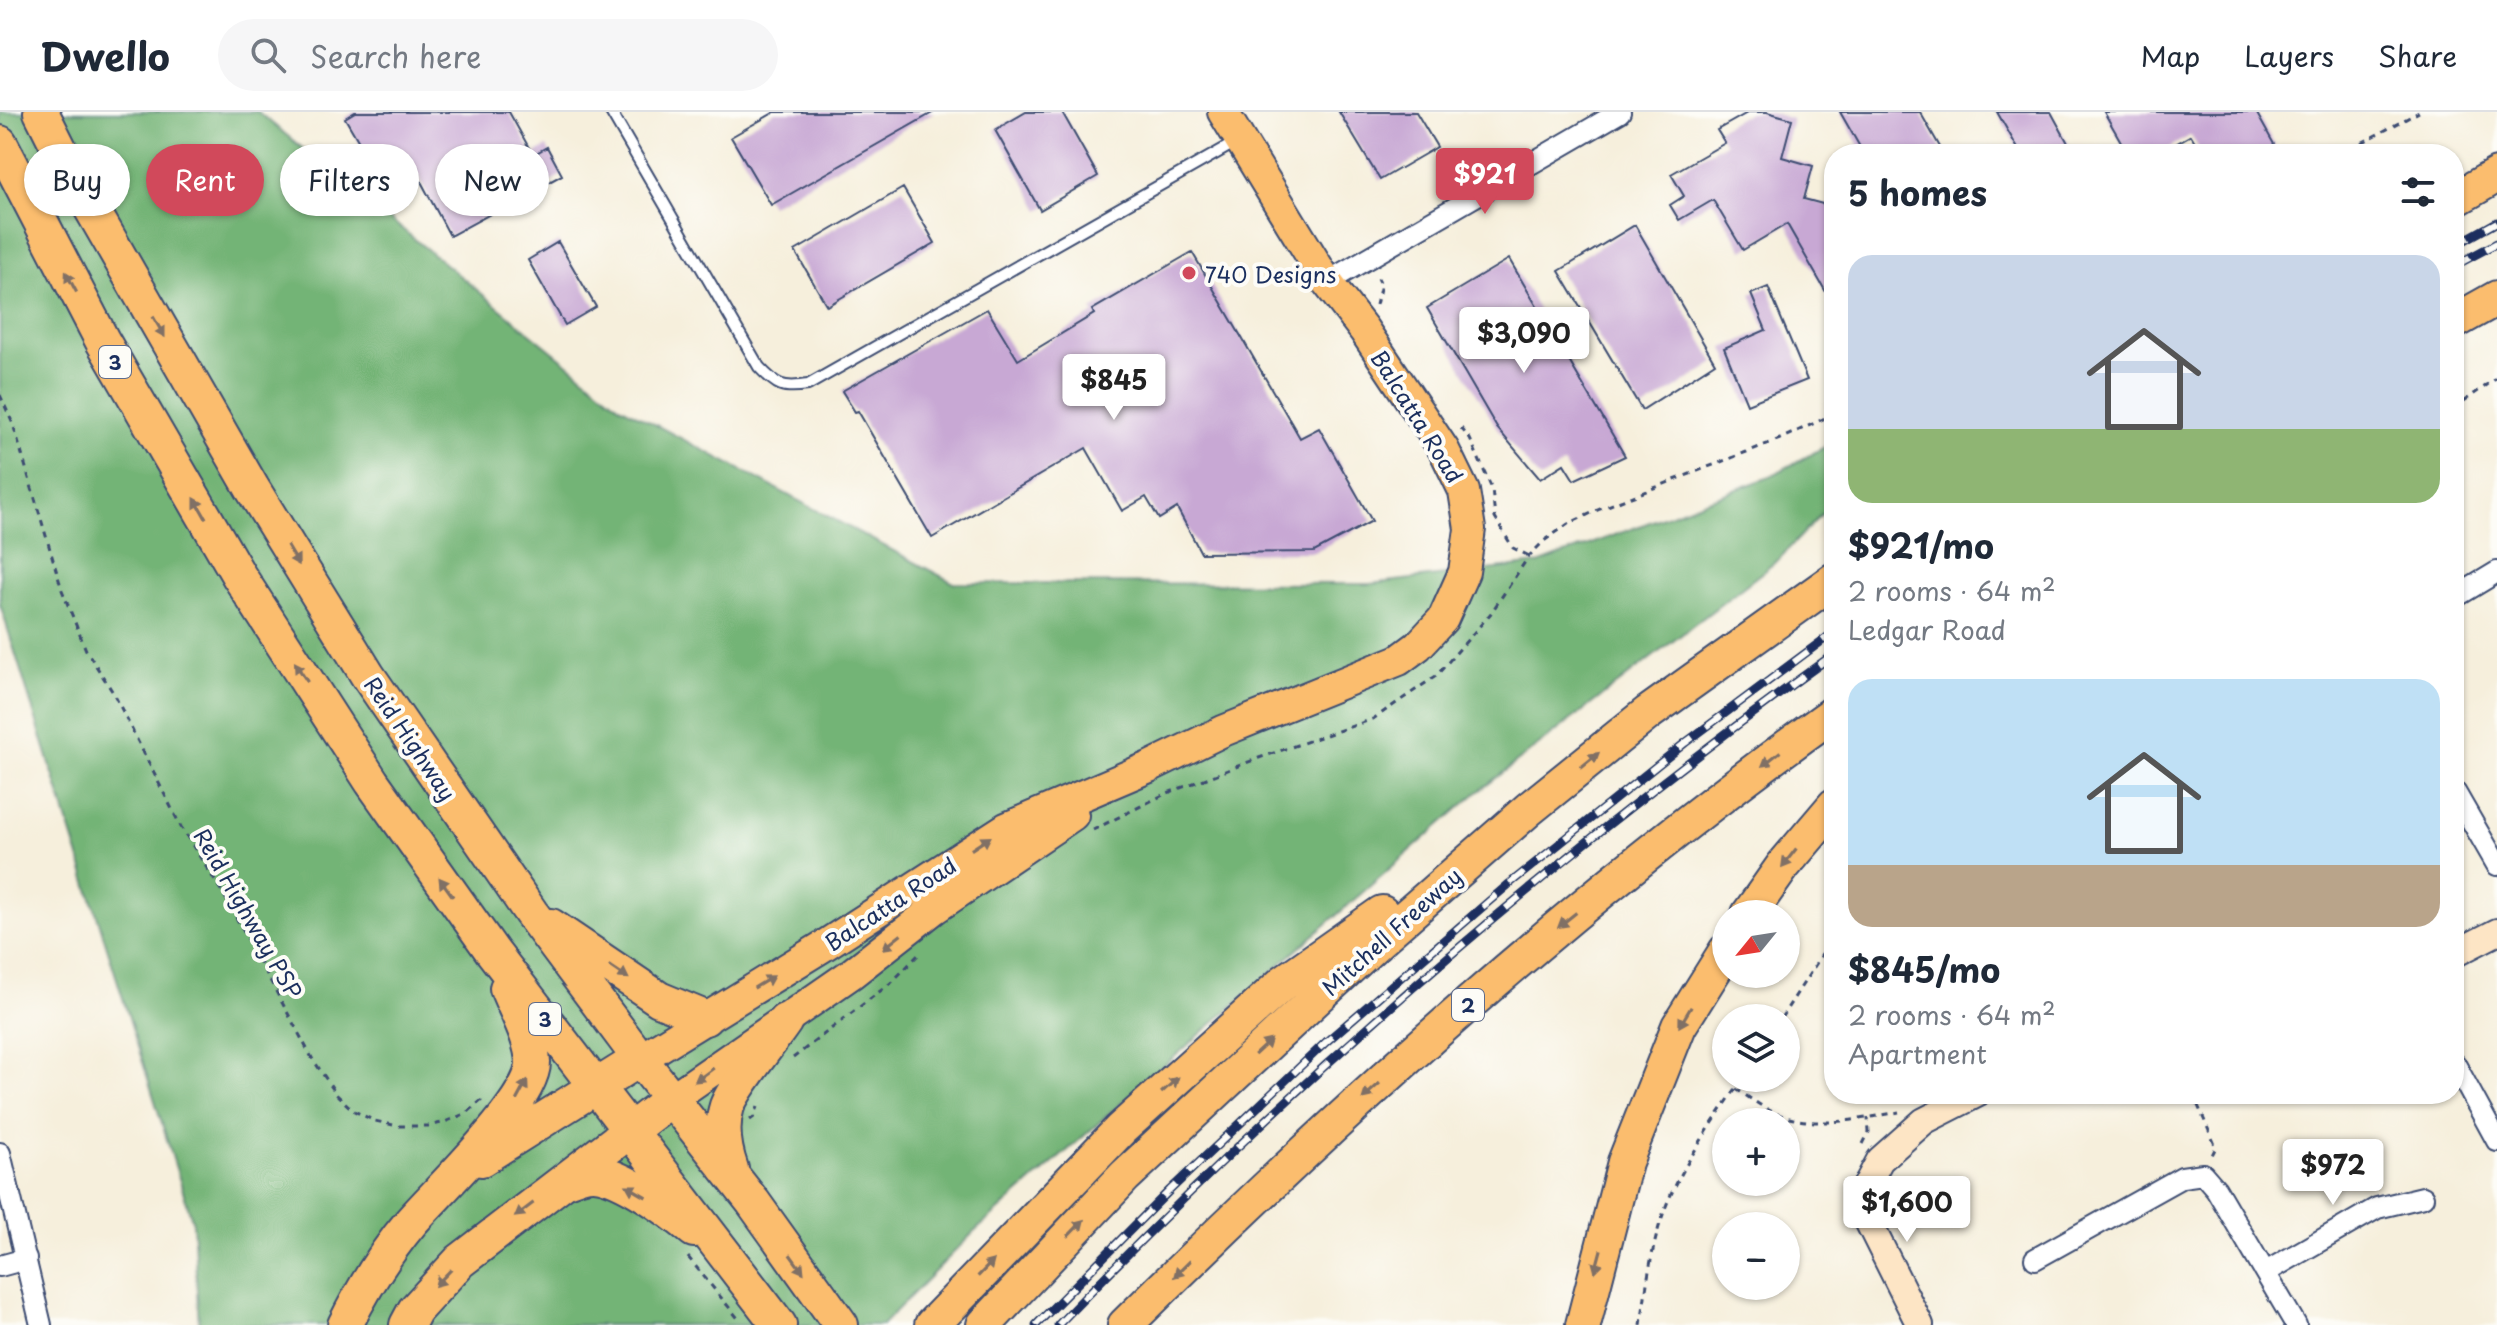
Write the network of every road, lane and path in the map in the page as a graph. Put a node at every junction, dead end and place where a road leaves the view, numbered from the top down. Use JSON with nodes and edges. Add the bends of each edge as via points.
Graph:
{"nodes":[{"id":1,"x":41,"y":112,"type":"edge"},
{"id":2,"x":611,"y":112,"type":"edge"},
{"id":3,"x":1223,"y":112,"type":"edge"},
{"id":4,"x":1620,"y":112,"type":"edge"},
{"id":5,"x":2419,"y":112,"type":"edge"},
{"id":6,"x":1239,"y":141,"type":"junction"},
{"id":7,"x":0,"y":143,"type":"edge"},
{"id":8,"x":2360,"y":144,"type":"edge"},
{"id":9,"x":2497,"y":175,"type":"edge"},
{"id":10,"x":2464,"y":194,"type":"edge"},
{"id":11,"x":1327,"y":282,"type":"junction"},
{"id":12,"x":2497,"y":298,"type":"edge"},
{"id":13,"x":2464,"y":316,"type":"edge"},
{"id":14,"x":2497,"y":378,"type":"edge"},
{"id":15,"x":0,"y":395,"type":"edge"},
{"id":16,"x":2464,"y":401,"type":"edge"},
{"id":17,"x":1824,"y":419,"type":"edge"},
{"id":18,"x":1495,"y":518,"type":"dead end"},
{"id":19,"x":1529,"y":556,"type":"junction"},
{"id":20,"x":2497,"y":572,"type":"edge"},
{"id":21,"x":1824,"y":587,"type":"edge"},
{"id":22,"x":2464,"y":592,"type":"edge"},
{"id":23,"x":1824,"y":721,"type":"edge"},
{"id":24,"x":1149,"y":767,"type":"junction"},
{"id":25,"x":2464,"y":808,"type":"edge"},
{"id":26,"x":1529,"y":809,"type":"junction"},
{"id":27,"x":1824,"y":818,"type":"edge"},
{"id":28,"x":1089,"y":832,"type":"dead end"},
{"id":29,"x":2497,"y":865,"type":"edge"},
{"id":30,"x":1759,"y":900,"type":"edge"},
{"id":31,"x":531,"y":913,"type":"junction"},
{"id":32,"x":2497,"y":932,"type":"edge"},
{"id":33,"x":924,"y":949,"type":"dead end"},
{"id":34,"x":2464,"y":949,"type":"edge"},
{"id":35,"x":492,"y":951,"type":"junction"},
{"id":36,"x":1824,"y":951,"type":"edge"},
{"id":37,"x":1712,"y":973,"type":"edge"},
{"id":38,"x":1790,"y":1004,"type":"edge"},
{"id":39,"x":705,"y":1018,"type":"junction"},
{"id":40,"x":785,"y":1021,"type":"junction"},
{"id":41,"x":640,"y":1059,"type":"junction"},
{"id":42,"x":784,"y":1068,"type":"dead end"},
{"id":43,"x":2464,"y":1080,"type":"edge"},
{"id":44,"x":598,"y":1087,"type":"junction"},
{"id":45,"x":1734,"y":1092,"type":"edge"},
{"id":46,"x":1741,"y":1092,"type":"edge"},
{"id":47,"x":485,"y":1096,"type":"dead end"},
{"id":48,"x":671,"y":1099,"type":"junction"},
{"id":49,"x":760,"y":1104,"type":"dead end"},
{"id":50,"x":1957,"y":1104,"type":"edge"},
{"id":51,"x":2197,"y":1104,"type":"edge"},
{"id":52,"x":749,"y":1120,"type":"dead end"},
{"id":53,"x":1924,"y":1121,"type":"junction"},
{"id":54,"x":631,"y":1130,"type":"junction"},
{"id":55,"x":2497,"y":1141,"type":"edge"},
{"id":56,"x":0,"y":1153,"type":"edge"},
{"id":57,"x":457,"y":1174,"type":"junction"},
{"id":58,"x":2203,"y":1174,"type":"junction"},
{"id":59,"x":735,"y":1179,"type":"junction"},
{"id":60,"x":562,"y":1181,"type":"junction"},
{"id":61,"x":2423,"y":1197,"type":"dead end"},
{"id":62,"x":722,"y":1253,"type":"junction"},
{"id":63,"x":26,"y":1259,"type":"junction"},
{"id":64,"x":2035,"y":1259,"type":"dead end"},
{"id":65,"x":0,"y":1266,"type":"edge"},
{"id":66,"x":2266,"y":1272,"type":"junction"},
{"id":67,"x":41,"y":1325,"type":"edge"},
{"id":68,"x":345,"y":1325,"type":"edge"},
{"id":69,"x":407,"y":1325,"type":"edge"},
{"id":70,"x":779,"y":1325,"type":"edge"},
{"id":71,"x":841,"y":1325,"type":"edge"},
{"id":72,"x":932,"y":1325,"type":"edge"},
{"id":73,"x":984,"y":1325,"type":"edge"},
{"id":74,"x":1125,"y":1325,"type":"edge"},
{"id":75,"x":1583,"y":1325,"type":"edge"},
{"id":76,"x":1641,"y":1325,"type":"edge"},
{"id":77,"x":1920,"y":1325,"type":"edge"},
{"id":78,"x":2296,"y":1325,"type":"edge"}],
"edges":[{"from":1,"to":31,"type":"highway","name":"Reid Highway","number":"3","one_way":true,"via":[[299,564],[402,727]]},
{"from":2,"to":6,"type":"lane","via":[[759,367],[773,383],[789,388],[808,385]]},
{"from":3,"to":6,"type":"main road","name":"Balcatta Road"},
{"from":4,"to":11,"type":"street"},
{"from":5,"to":8,"type":"path"},
{"from":6,"to":11,"type":"main road","name":"Balcatta Road"},
{"from":35,"to":7,"type":"highway","number":"3","one_way":true,"via":[[372,782],[239,576],[102,340]]},
{"from":9,"to":10,"type":"highway"},
{"from":11,"to":24,"type":"main road","name":"Balcatta Road","via":[[1444,450],[1464,491],[1470,529],[1464,572],[1443,619],[1399,660]]},
{"from":12,"to":13,"type":"highway"},
{"from":14,"to":16,"type":"path"},
{"from":15,"to":47,"type":"path","name":"Reid Highway PSP","via":[[86,650],[181,827],[337,1095],[354,1111],[398,1126],[442,1123],[467,1113]]},
{"from":17,"to":19,"type":"path","via":[[1568,524]]},
{"from":18,"to":19,"type":"path","via":[[1513,548]]},
{"from":19,"to":28,"type":"path","via":[[1491,613],[1436,676],[1373,719],[1165,794]]},
{"from":20,"to":22,"type":"street"},
{"from":26,"to":21,"type":"highway","name":"Mitchell Freeway","one_way":true,"via":[[1648,713]]},
{"from":23,"to":74,"type":"highway","number":"2","one_way":true,"via":[[1641,861],[1440,1029]]},
{"from":39,"to":24,"type":"main road","name":"Balcatta Road","one_way":true,"via":[[1006,828]]},
{"from":24,"to":40,"type":"main road","name":"Balcatta Road","one_way":true,"via":[[1019,849]]},
{"from":25,"to":29,"type":"street"},
{"from":72,"to":26,"type":"highway","one_way":true,"via":[[1121,1129],[1284,982]]},
{"from":73,"to":26,"type":"highway","name":"Mitchell Freeway","one_way":true,"via":[[1125,1176]]},
{"from":27,"to":30,"type":"highway","one_way":true},
{"from":31,"to":39,"type":"highway","one_way":true,"via":[[659,999]]},
{"from":31,"to":41,"type":"highway","name":"Reid Highway","number":"3"},
{"from":32,"to":34,"type":"street"},
{"from":33,"to":42,"type":"path","via":[[892,982]]},
{"from":35,"to":44,"type":"highway","number":"3"},
{"from":57,"to":35,"type":"highway","one_way":true,"via":[[518,1100],[533,1066]]},
{"from":36,"to":38,"type":"path"},
{"from":37,"to":75,"type":"highway","one_way":true,"via":[[1679,1026],[1625,1162]]},
{"from":39,"to":41,"type":"main road","name":"Balcatta Road"},
{"from":40,"to":48,"type":"main road","name":"Balcatta Road","one_way":true},
{"from":40,"to":59,"type":"highway","via":[[727,1105],[724,1149]]},
{"from":41,"to":44,"type":"highway"},
{"from":41,"to":48,"type":"highway","name":"Reid Highway","number":"3"},
{"from":43,"to":55,"type":"street"},
{"from":44,"to":54,"type":"highway","number":"3"},
{"from":44,"to":57,"type":"highway"},
{"from":45,"to":76,"type":"path","via":[[1670,1198],[1653,1254]]},
{"from":46,"to":53,"type":"path","via":[[1771,1111],[1809,1122],[1916,1109]]},
{"from":48,"to":54,"type":"highway"},
{"from":48,"to":59,"type":"highway","name":"Reid Highway","number":"3"},
{"from":49,"to":52,"type":"path"},
{"from":50,"to":53,"type":"street"},
{"from":51,"to":58,"type":"path","via":[[2216,1147]]},
{"from":53,"to":77,"type":"street","via":[[1880,1160],[1865,1188],[1866,1217]]},
{"from":54,"to":60,"type":"highway"},
{"from":54,"to":62,"type":"highway","number":"3"},
{"from":56,"to":63,"type":"street"},
{"from":57,"to":68,"type":"highway","via":[[410,1223]]},
{"from":58,"to":64,"type":"street","via":[[2182,1177]]},
{"from":58,"to":66,"type":"street"},
{"from":59,"to":71,"type":"highway","name":"Reid Highway","number":"3","one_way":true},
{"from":62,"to":60,"type":"highway","one_way":true,"via":[[668,1209],[619,1181],[595,1173]]},
{"from":60,"to":69,"type":"highway","one_way":true,"via":[[460,1261]]},
{"from":61,"to":66,"type":"street","via":[[2377,1208]]},
{"from":62,"to":70,"type":"highway","number":"3"},
{"from":63,"to":65,"type":"street"},
{"from":63,"to":67,"type":"street"},
{"from":66,"to":78,"type":"street"}]}
